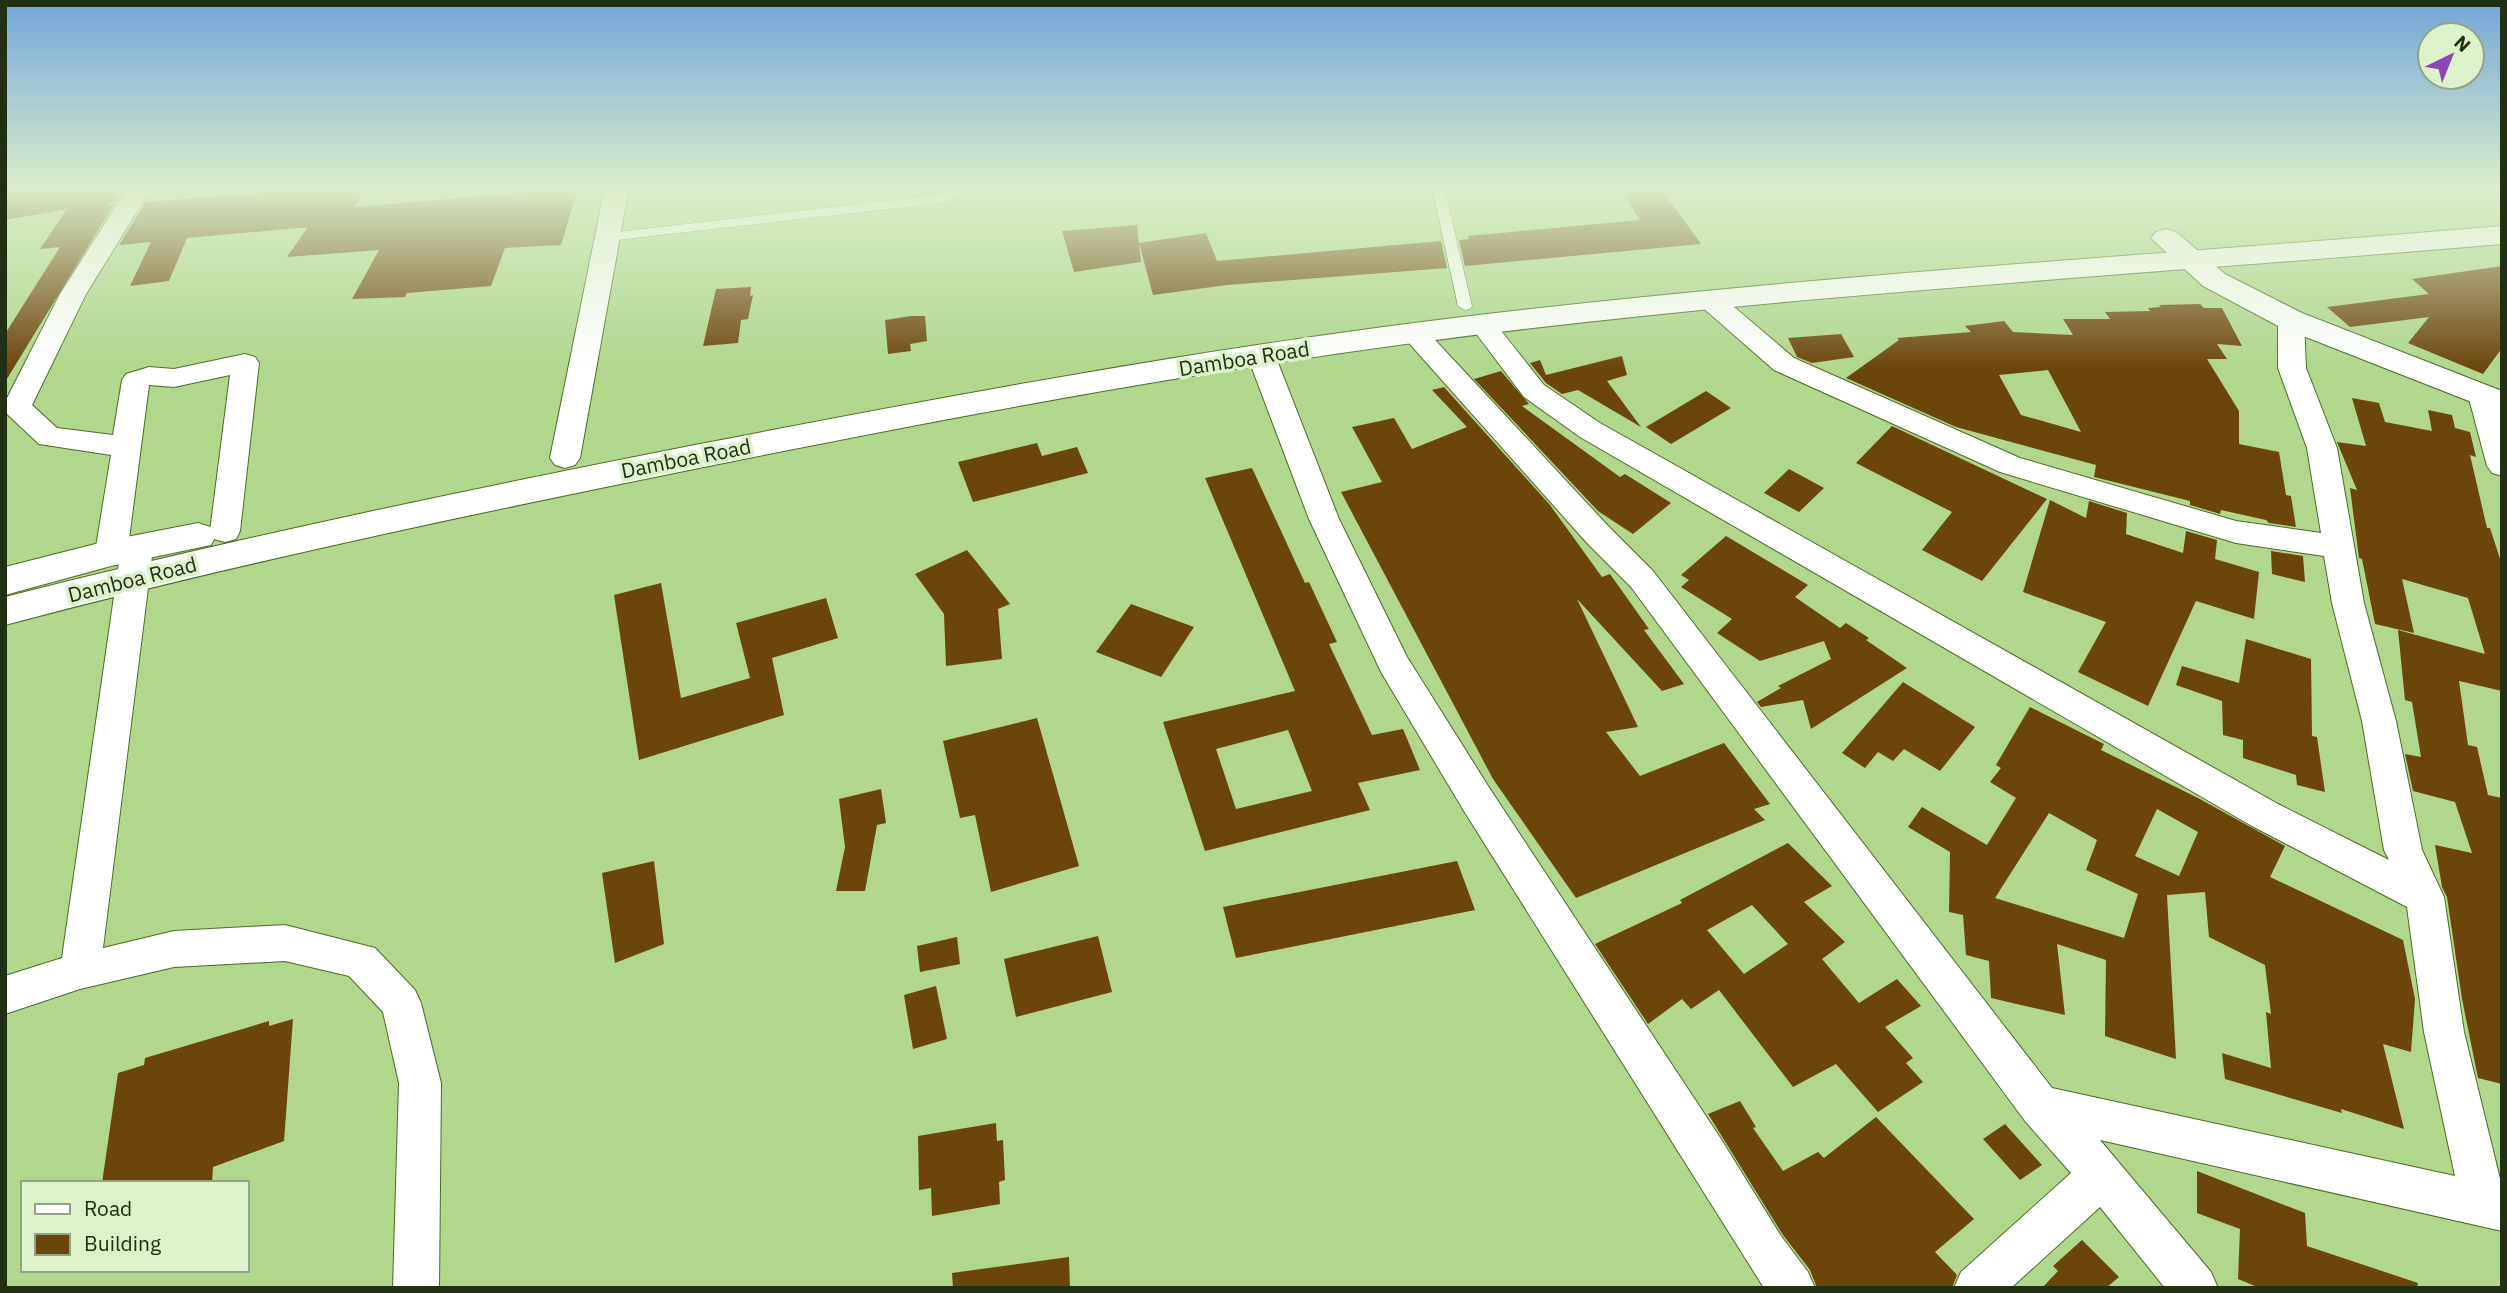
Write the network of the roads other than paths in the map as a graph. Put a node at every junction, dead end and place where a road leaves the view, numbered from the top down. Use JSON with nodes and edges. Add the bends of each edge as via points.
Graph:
{"nodes":[{"id":1,"x":99,"y":247,"type":"edge"},
{"id":2,"x":606,"y":247,"type":"edge"},
{"id":3,"x":1454,"y":247,"type":"edge"},
{"id":4,"x":2058,"y":247,"type":"edge"},
{"id":5,"x":2177,"y":247,"type":"edge"},
{"id":6,"x":2309,"y":247,"type":"edge"},
{"id":7,"x":2192,"y":260,"type":"junction"},
{"id":8,"x":1711,"y":301,"type":"junction"},
{"id":9,"x":1473,"y":315,"type":"junction"},
{"id":10,"x":2291,"y":320,"type":"junction"},
{"id":11,"x":1413,"y":333,"type":"junction"},
{"id":12,"x":1261,"y":355,"type":"junction"},
{"id":13,"x":2492,"y":399,"type":"edge"},
{"id":14,"x":128,"y":447,"type":"junction"},
{"id":15,"x":565,"y":458,"type":"junction"},
{"id":16,"x":2502,"y":466,"type":"edge"},
{"id":17,"x":225,"y":531,"type":"junction"},
{"id":18,"x":2338,"y":547,"type":"junction"},
{"id":19,"x":127,"y":559,"type":"junction"},
{"id":20,"x":5,"y":581,"type":"edge"},
{"id":21,"x":5,"y":611,"type":"edge"},
{"id":22,"x":2425,"y":897,"type":"junction"},
{"id":23,"x":80,"y":971,"type":"junction"},
{"id":24,"x":5,"y":995,"type":"edge"},
{"id":25,"x":2040,"y":1106,"type":"junction"},
{"id":26,"x":2102,"y":1175,"type":"junction"},
{"id":27,"x":2492,"y":1207,"type":"edge"},
{"id":28,"x":416,"y":1288,"type":"edge"},
{"id":29,"x":1793,"y":1288,"type":"edge"},
{"id":30,"x":1977,"y":1288,"type":"edge"},
{"id":31,"x":2195,"y":1288,"type":"edge"}],
"edges":[{"from":1,"to":14,"type":"street","via":[[17,407],[49,438]]},
{"from":2,"to":15,"type":"street"},
{"from":3,"to":9,"type":"lane"},
{"from":4,"to":9,"type":"main road","name":"Damboa Road","via":[[1682,280]]},
{"from":5,"to":7,"type":"main road"},
{"from":6,"to":7,"type":"main road","name":"Damboa Road"},
{"from":7,"to":8,"type":"main road","name":"Damboa Road"},
{"from":7,"to":10,"type":"main road","via":[[2214,279]]},
{"from":8,"to":9,"type":"main road","name":"Damboa Road"},
{"from":8,"to":18,"type":"street","via":[[1784,364],[2010,465],[2236,532]]},
{"from":9,"to":11,"type":"main road","name":"Damboa Road"},
{"from":9,"to":15,"type":"main road","name":"Damboa Road","via":[[1089,360]]},
{"from":9,"to":22,"type":"street","via":[[1534,391],[1590,430],[2265,815]]},
{"from":10,"to":13,"type":"main road"},
{"from":10,"to":18,"type":"street","via":[[2292,368],[2322,449]]},
{"from":11,"to":12,"type":"main road","name":"Damboa Road"},
{"from":11,"to":25,"type":"street","via":[[1642,579]]},
{"from":12,"to":19,"type":"main road","name":"Damboa Road","via":[[776,440],[467,503]]},
{"from":12,"to":29,"type":"street","via":[[1324,519],[1393,663],[1765,1252]]},
{"from":13,"to":16,"type":"street"},
{"from":14,"to":17,"type":"street","via":[[136,380],[174,378],[245,363]]},
{"from":14,"to":19,"type":"street","via":[[123,462]]},
{"from":15,"to":17,"type":"main road","name":"Damboa Road"},
{"from":17,"to":19,"type":"main road","name":"Damboa Road"},
{"from":18,"to":22,"type":"street","via":[[2379,720],[2403,850]]},
{"from":19,"to":20,"type":"main road","name":"Damboa Road"},
{"from":19,"to":21,"type":"main road","name":"Damboa Road"},
{"from":19,"to":23,"type":"street"},
{"from":22,"to":27,"type":"street","via":[[2444,1032]]},
{"from":23,"to":24,"type":"street"},
{"from":23,"to":28,"type":"street","via":[[174,949],[285,943],[361,961],[401,1003],[420,1083]]},
{"from":25,"to":26,"type":"street"},
{"from":25,"to":27,"type":"street"},
{"from":26,"to":30,"type":"street"},
{"from":26,"to":31,"type":"street"}]}
